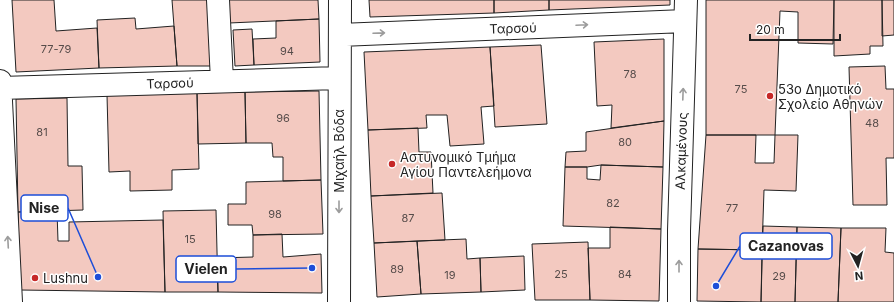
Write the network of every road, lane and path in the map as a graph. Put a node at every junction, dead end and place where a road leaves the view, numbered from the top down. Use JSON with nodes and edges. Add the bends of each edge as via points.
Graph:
{"nodes":[{"id":1,"x":218,"y":0,"type":"edge"},
{"id":2,"x":340,"y":0,"type":"edge"},
{"id":3,"x":685,"y":10,"type":"edge"},
{"id":4,"x":340,"y":35,"type":"junction"},
{"id":5,"x":339,"y":78,"type":"junction"},
{"id":6,"x":0,"y":81,"type":"edge"},
{"id":7,"x":222,"y":81,"type":"junction"},
{"id":8,"x":0,"y":88,"type":"edge"},
{"id":9,"x":10,"y":302,"type":"edge"},
{"id":10,"x":340,"y":302,"type":"edge"},
{"id":11,"x":679,"y":302,"type":"edge"}],
"edges":[{"from":1,"to":7,"type":"street"},
{"from":2,"to":4,"type":"street","name":"Μιχαήλ Βόδα"},
{"from":4,"to":3,"type":"street","name":"Ταρσού","one_way":true},
{"from":11,"to":3,"type":"street","name":"Αλκαμένους","one_way":true},
{"from":4,"to":5,"type":"street","name":"Μιχαήλ Βόδα"},
{"from":5,"to":7,"type":"street","name":"Ταρσού"},
{"from":5,"to":10,"type":"street","name":"Μιχαήλ Βόδα","one_way":true},
{"from":6,"to":8,"type":"street"},
{"from":7,"to":8,"type":"street","name":"Ταρσού"},
{"from":9,"to":8,"type":"street","one_way":true}]}
